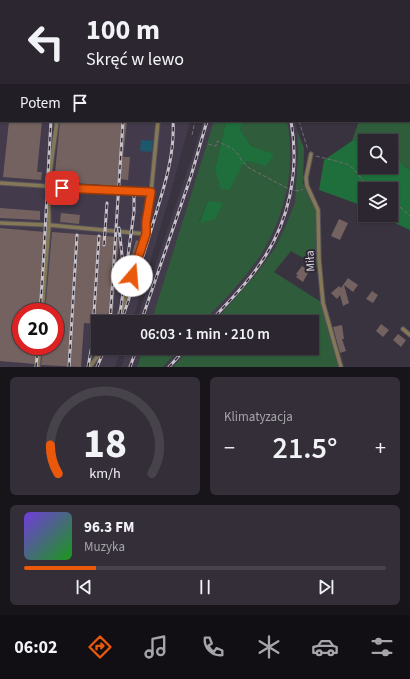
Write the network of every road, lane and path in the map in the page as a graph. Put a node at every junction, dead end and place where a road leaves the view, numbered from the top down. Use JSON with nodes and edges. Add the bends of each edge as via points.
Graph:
{"nodes":[{"id":1,"x":57,"y":122,"type":"edge"},
{"id":2,"x":158,"y":122,"type":"edge"},
{"id":3,"x":195,"y":122,"type":"edge"},
{"id":4,"x":298,"y":122,"type":"edge"},
{"id":5,"x":192,"y":135,"type":"dead end"},
{"id":6,"x":208,"y":144,"type":"dead end"},
{"id":7,"x":308,"y":150,"type":"dead end"},
{"id":8,"x":311,"y":154,"type":"joint"},
{"id":9,"x":364,"y":182,"type":"edge"},
{"id":10,"x":0,"y":183,"type":"edge"},
{"id":11,"x":307,"y":186,"type":"junction"},
{"id":12,"x":48,"y":187,"type":"junction"},
{"id":13,"x":151,"y":192,"type":"junction"},
{"id":14,"x":398,"y":205,"type":"edge"},
{"id":15,"x":410,"y":216,"type":"edge"},
{"id":16,"x":0,"y":223,"type":"edge"},
{"id":17,"x":49,"y":225,"type":"junction"},
{"id":18,"x":146,"y":234,"type":"junction"},
{"id":19,"x":43,"y":303,"type":"edge"},
{"id":20,"x":119,"y":315,"type":"edge"},
{"id":21,"x":403,"y":329,"type":"dead end"},
{"id":22,"x":410,"y":335,"type":"edge"},
{"id":23,"x":39,"y":355,"type":"edge"},
{"id":24,"x":98,"y":355,"type":"edge"},
{"id":25,"x":38,"y":367,"type":"edge"},
{"id":26,"x":90,"y":367,"type":"edge"},
{"id":27,"x":341,"y":367,"type":"edge"}],
"edges":[{"from":1,"to":12,"type":"lane"},
{"from":2,"to":13,"type":"lane"},
{"from":3,"to":5,"type":"path"},
{"from":4,"to":7,"type":"path"},
{"from":6,"to":11,"type":"path","via":[[216,146],[217,141],[233,149],[249,168],[291,190],[300,191]]},
{"from":8,"to":9,"type":"path","via":[[347,164]]},
{"from":8,"to":11,"type":"lane","name":"Miła"},
{"from":10,"to":12,"type":"lane"},
{"from":11,"to":27,"type":"lane","name":"Miła","via":[[318,210],[323,303]]},
{"from":12,"to":13,"type":"lane"},
{"from":12,"to":17,"type":"lane"},
{"from":13,"to":18,"type":"lane"},
{"from":14,"to":15,"type":"path"},
{"from":16,"to":17,"type":"lane"},
{"from":17,"to":18,"type":"lane"},
{"from":17,"to":19,"type":"lane"},
{"from":18,"to":20,"type":"lane"},
{"from":21,"to":22,"type":"lane"},
{"from":23,"to":25,"type":"lane"},
{"from":24,"to":26,"type":"lane"}]}
